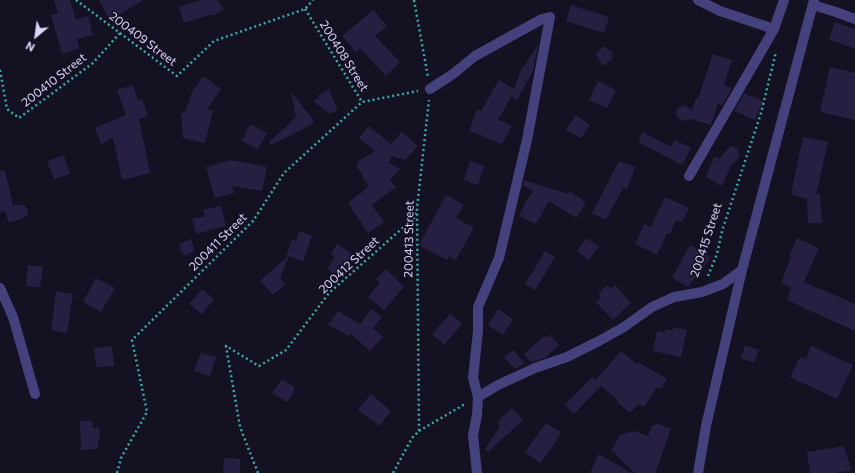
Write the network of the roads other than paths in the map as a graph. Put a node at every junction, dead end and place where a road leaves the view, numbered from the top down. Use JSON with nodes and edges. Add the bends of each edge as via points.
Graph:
{"nodes":[{"id":1,"x":698,"y":0,"type":"edge"},
{"id":2,"x":784,"y":0,"type":"edge"},
{"id":3,"x":813,"y":3,"type":"edge"},
{"id":4,"x":855,"y":19,"type":"edge"},
{"id":5,"x":774,"y":29,"type":"junction"},
{"id":6,"x":430,"y":89,"type":"road end"},
{"id":7,"x":689,"y":176,"type":"dead end"},
{"id":8,"x":742,"y":270,"type":"junction"},
{"id":9,"x":0,"y":288,"type":"edge"},
{"id":10,"x":35,"y":394,"type":"dead end"},
{"id":11,"x":478,"y":397,"type":"junction"},
{"id":12,"x":477,"y":473,"type":"edge"},
{"id":13,"x":698,"y":473,"type":"edge"}],
"edges":[{"from":1,"to":5,"type":"street","via":[[720,11]]},
{"from":2,"to":5,"type":"street"},
{"from":3,"to":4,"type":"street"},
{"from":3,"to":8,"type":"street"},
{"from":5,"to":7,"type":"street"},
{"from":6,"to":11,"type":"street","via":[[475,56],[550,17],[527,140],[498,258],[478,307],[473,378]]},
{"from":8,"to":11,"type":"street","name":"200415 Street","via":[[723,284],[702,292],[674,296],[567,358],[516,376]]},
{"from":8,"to":13,"type":"street","via":[[706,426]]},
{"from":9,"to":10,"type":"street","via":[[13,317]]},
{"from":11,"to":12,"type":"street","via":[[473,435]]}]}
